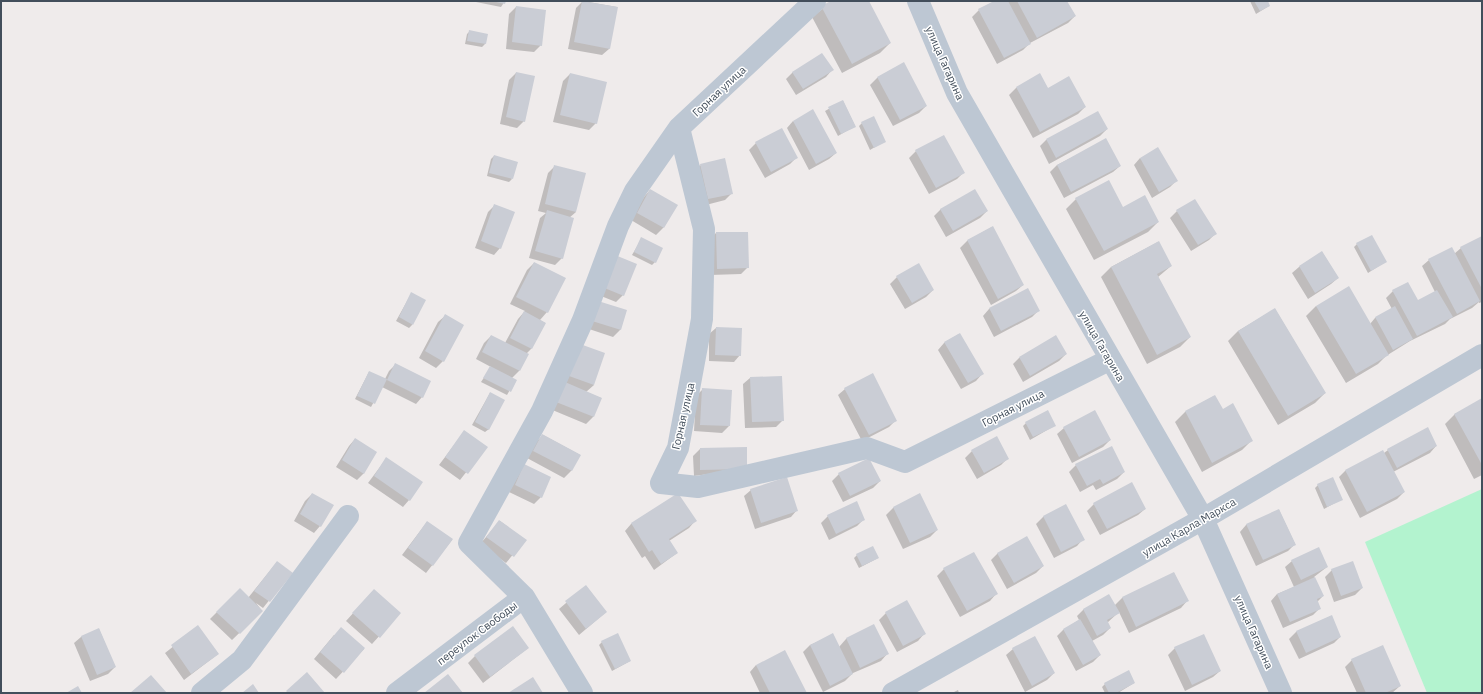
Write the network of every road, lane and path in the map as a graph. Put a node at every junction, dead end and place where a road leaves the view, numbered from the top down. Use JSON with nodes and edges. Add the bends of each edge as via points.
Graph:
{"nodes":[{"id":1,"x":815,"y":1,"type":"edge"},
{"id":2,"x":918,"y":1,"type":"edge"},
{"id":3,"x":679,"y":128,"type":"junction"},
{"id":4,"x":1482,"y":355,"type":"edge"},
{"id":5,"x":1109,"y":360,"type":"junction"},
{"id":6,"x":348,"y":516,"type":"dead end"},
{"id":7,"x":1203,"y":519,"type":"junction"},
{"id":8,"x":524,"y":597,"type":"junction"},
{"id":9,"x":202,"y":693,"type":"edge"},
{"id":10,"x":397,"y":693,"type":"edge"},
{"id":11,"x":582,"y":693,"type":"edge"},
{"id":12,"x":893,"y":693,"type":"edge"},
{"id":13,"x":1281,"y":693,"type":"edge"}],
"edges":[{"from":1,"to":3,"type":"street","name":"Горная улица"},
{"from":2,"to":5,"type":"street","name":"улица Гагарина","via":[[956,93]]},
{"from":3,"to":5,"type":"street","name":"Горная улица","via":[[704,229],[702,319],[678,448],[661,483],[698,487],[868,448],[905,462]]},
{"from":3,"to":8,"type":"street","via":[[635,191],[618,226],[583,320],[542,411],[469,543]]},
{"from":4,"to":7,"type":"street","name":"улица Карла Маркса"},
{"from":5,"to":7,"type":"street","name":"улица Гагарина"},
{"from":6,"to":9,"type":"street","via":[[242,660]]},
{"from":7,"to":12,"type":"street","name":"улица Карла Маркса"},
{"from":7,"to":13,"type":"street","name":"улица Гагарина"},
{"from":8,"to":10,"type":"street","name":"переулок Свободы"},
{"from":8,"to":11,"type":"street","name":"переулок Свободы"}]}
